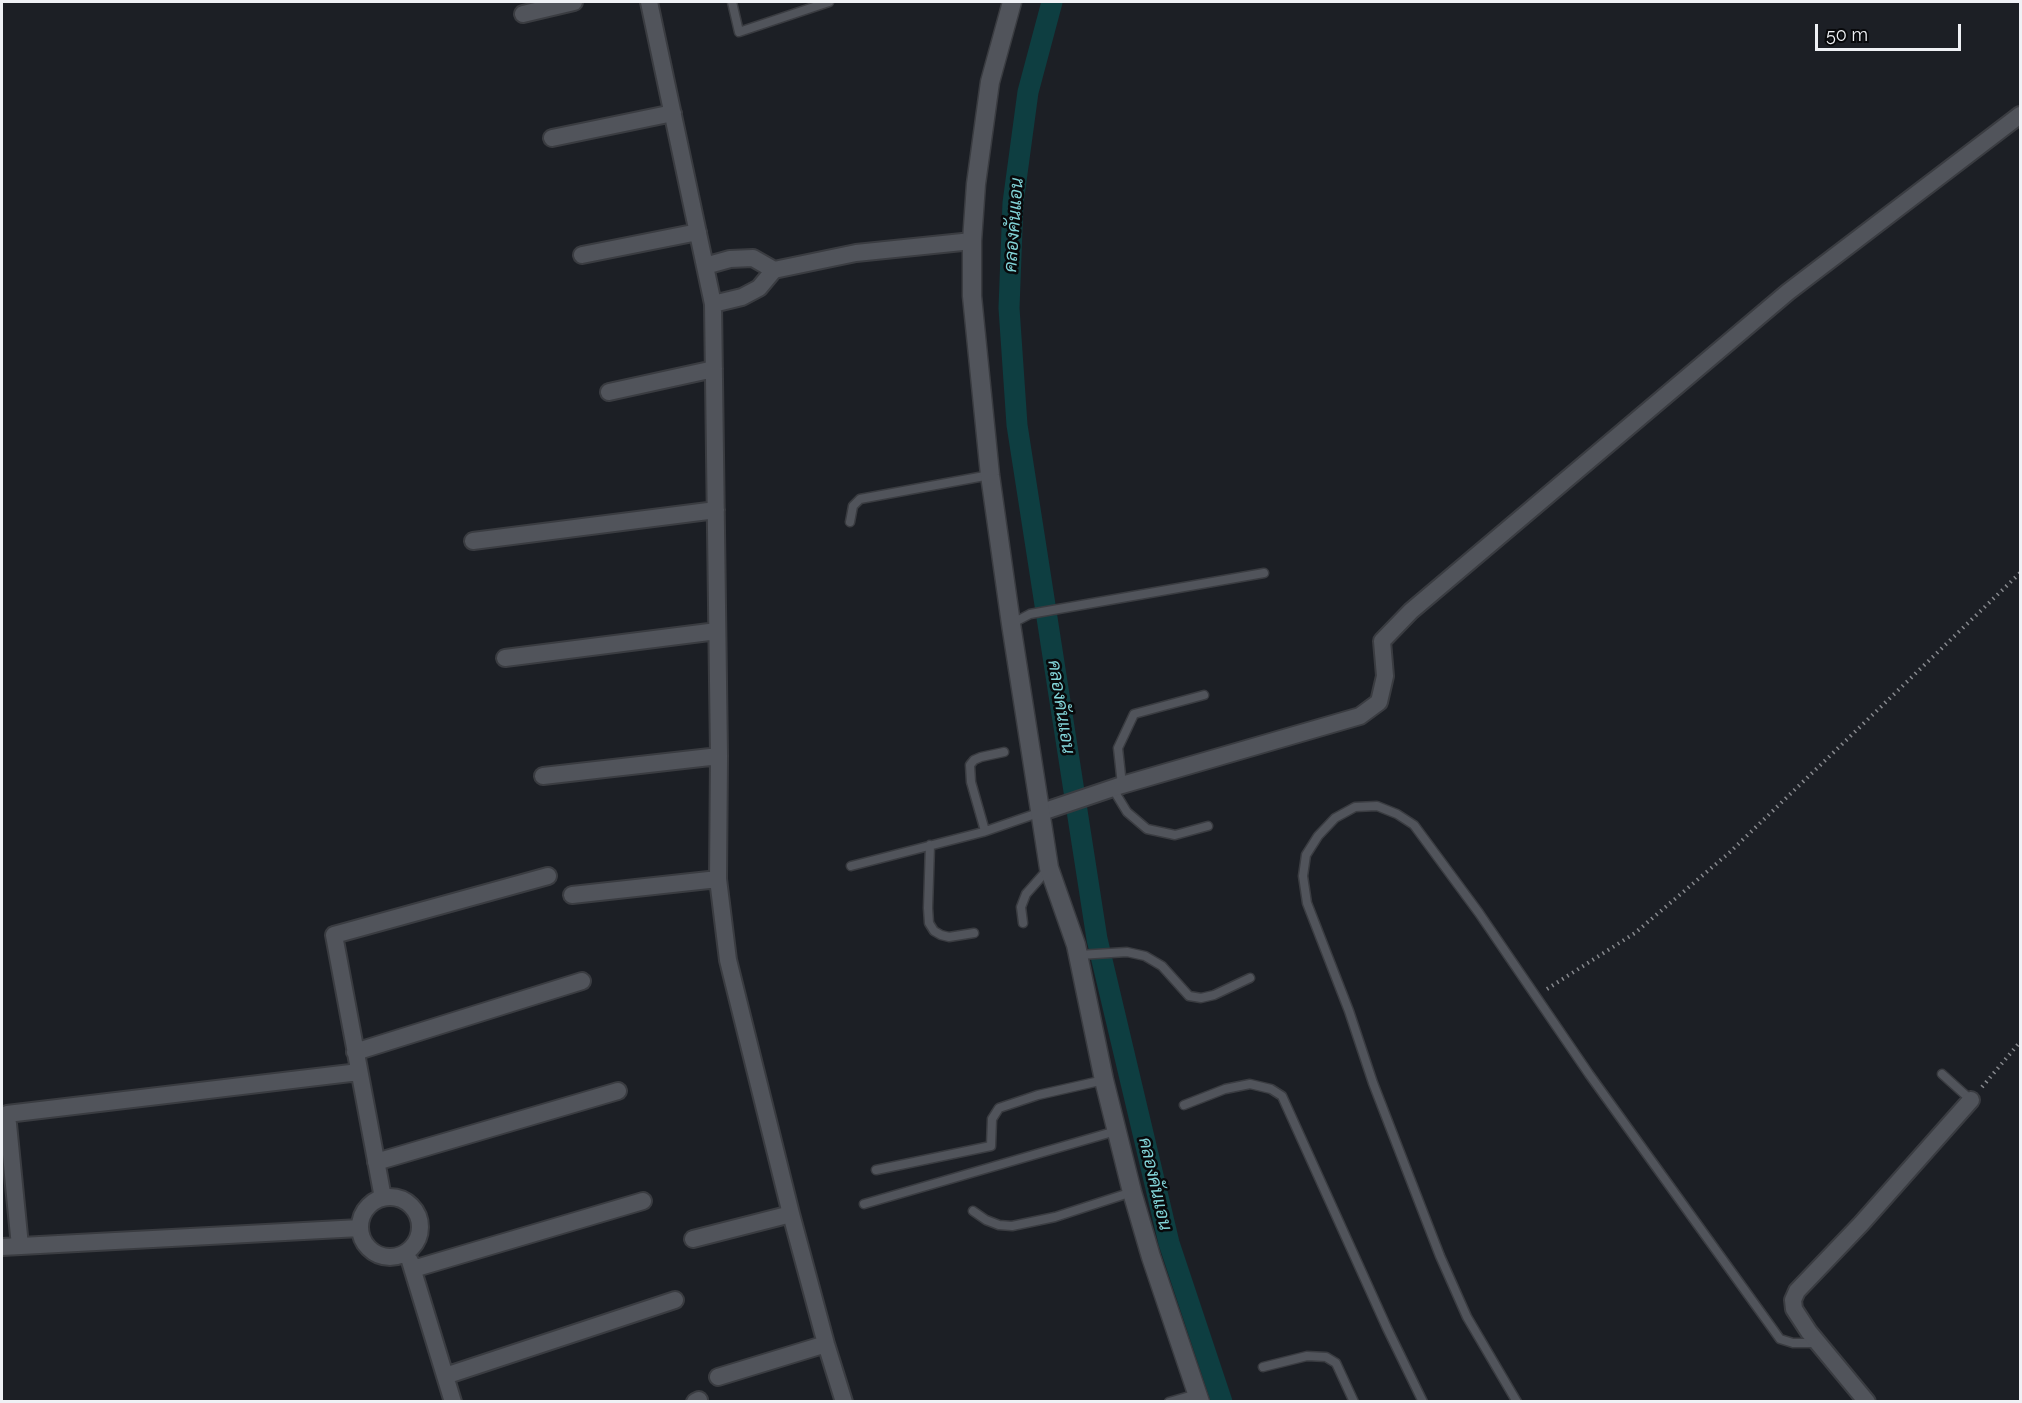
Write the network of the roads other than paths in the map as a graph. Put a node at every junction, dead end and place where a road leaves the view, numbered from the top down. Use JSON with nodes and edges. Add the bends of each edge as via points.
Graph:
{"nodes":[{"id":1,"x":574,"y":2,"type":"edge"},
{"id":2,"x":649,"y":2,"type":"edge"},
{"id":3,"x":732,"y":2,"type":"edge"},
{"id":4,"x":829,"y":2,"type":"edge"},
{"id":5,"x":1012,"y":2,"type":"edge"},
{"id":6,"x":523,"y":14,"type":"dead end"},
{"id":7,"x":673,"y":113,"type":"junction"},
{"id":8,"x":2020,"y":115,"type":"edge"},
{"id":9,"x":552,"y":138,"type":"dead end"},
{"id":10,"x":698,"y":231,"type":"junction"},
{"id":11,"x":972,"y":242,"type":"junction"},
{"id":12,"x":582,"y":255,"type":"dead end"},
{"id":13,"x":705,"y":266,"type":"junction"},
{"id":14,"x":774,"y":270,"type":"junction"},
{"id":15,"x":713,"y":304,"type":"junction"},
{"id":16,"x":714,"y":369,"type":"junction"},
{"id":17,"x":609,"y":392,"type":"dead end"},
{"id":18,"x":990,"y":475,"type":"junction"},
{"id":19,"x":716,"y":510,"type":"junction"},
{"id":20,"x":850,"y":522,"type":"dead end"},
{"id":21,"x":473,"y":541,"type":"dead end"},
{"id":22,"x":1264,"y":573,"type":"dead end"},
{"id":23,"x":1011,"y":624,"type":"junction"},
{"id":24,"x":717,"y":631,"type":"junction"},
{"id":25,"x":505,"y":658,"type":"dead end"},
{"id":26,"x":1204,"y":695,"type":"dead end"},
{"id":27,"x":1004,"y":752,"type":"dead end"},
{"id":28,"x":719,"y":756,"type":"junction"},
{"id":29,"x":543,"y":776,"type":"dead end"},
{"id":30,"x":1113,"y":788,"type":"junction"},
{"id":31,"x":1042,"y":812,"type":"junction"},
{"id":32,"x":1208,"y":826,"type":"dead end"},
{"id":33,"x":985,"y":831,"type":"junction"},
{"id":34,"x":930,"y":845,"type":"junction"},
{"id":35,"x":851,"y":866,"type":"dead end"},
{"id":36,"x":1049,"y":868,"type":"junction"},
{"id":37,"x":548,"y":876,"type":"dead end"},
{"id":38,"x":718,"y":879,"type":"junction"},
{"id":39,"x":573,"y":895,"type":"dead end"},
{"id":40,"x":1023,"y":923,"type":"dead end"},
{"id":41,"x":974,"y":933,"type":"dead end"},
{"id":42,"x":1087,"y":955,"type":"junction"},
{"id":43,"x":1250,"y":978,"type":"dead end"},
{"id":44,"x":582,"y":981,"type":"dead end"},
{"id":45,"x":356,"y":1052,"type":"junction"},
{"id":46,"x":360,"y":1072,"type":"junction"},
{"id":47,"x":1942,"y":1074,"type":"dead end"},
{"id":48,"x":1104,"y":1080,"type":"junction"},
{"id":49,"x":618,"y":1091,"type":"dead end"},
{"id":50,"x":1971,"y":1100,"type":"joint"},
{"id":51,"x":1184,"y":1106,"type":"dead end"},
{"id":52,"x":1116,"y":1131,"type":"junction"},
{"id":53,"x":376,"y":1162,"type":"junction"},
{"id":54,"x":876,"y":1170,"type":"dead end"},
{"id":55,"x":1132,"y":1192,"type":"junction"},
{"id":56,"x":383,"y":1198,"type":"junction"},
{"id":57,"x":643,"y":1201,"type":"dead end"},
{"id":58,"x":864,"y":1204,"type":"dead end"},
{"id":59,"x":973,"y":1212,"type":"dead end"},
{"id":60,"x":791,"y":1214,"type":"junction"},
{"id":61,"x":360,"y":1228,"type":"junction"},
{"id":62,"x":693,"y":1239,"type":"dead end"},
{"id":63,"x":20,"y":1246,"type":"junction"},
{"id":64,"x":2,"y":1247,"type":"edge"},
{"id":65,"x":408,"y":1251,"type":"junction"},
{"id":66,"x":413,"y":1269,"type":"junction"},
{"id":67,"x":675,"y":1300,"type":"dead end"},
{"id":68,"x":1819,"y":1343,"type":"junction"},
{"id":69,"x":826,"y":1344,"type":"junction"},
{"id":70,"x":1263,"y":1367,"type":"dead end"},
{"id":71,"x":445,"y":1376,"type":"junction"},
{"id":72,"x":718,"y":1377,"type":"dead end"},
{"id":73,"x":1198,"y":1398,"type":"edge"},
{"id":74,"x":453,"y":1401,"type":"edge"},
{"id":75,"x":844,"y":1401,"type":"edge"},
{"id":76,"x":1169,"y":1401,"type":"edge"},
{"id":77,"x":1354,"y":1401,"type":"edge"},
{"id":78,"x":1423,"y":1401,"type":"edge"},
{"id":79,"x":1517,"y":1401,"type":"edge"},
{"id":80,"x":1868,"y":1401,"type":"edge"}],
"edges":[{"from":1,"to":6,"type":"street"},
{"from":2,"to":7,"type":"street"},
{"from":3,"to":4,"type":"lane","via":[[739,32]]},
{"from":5,"to":11,"type":"street","via":[[990,82]]},
{"from":7,"to":9,"type":"street"},
{"from":7,"to":10,"type":"street"},
{"from":8,"to":30,"type":"street","via":[[1788,292],[1411,611],[1382,641],[1385,676],[1379,702],[1360,716]]},
{"from":10,"to":12,"type":"street"},
{"from":10,"to":13,"type":"street"},
{"from":11,"to":14,"type":"street","via":[[856,253]]},
{"from":11,"to":18,"type":"street","via":[[972,296]]},
{"from":13,"to":14,"type":"street","via":[[753,258]]},
{"from":13,"to":15,"type":"street"},
{"from":14,"to":15,"type":"street","via":[[759,288]]},
{"from":15,"to":16,"type":"street"},
{"from":16,"to":17,"type":"street"},
{"from":16,"to":19,"type":"street"},
{"from":18,"to":20,"type":"lane","via":[[860,499],[852,506]]},
{"from":18,"to":23,"type":"street"},
{"from":19,"to":21,"type":"street"},
{"from":19,"to":24,"type":"street"},
{"from":22,"to":23,"type":"lane","via":[[1030,614]]},
{"from":23,"to":31,"type":"street"},
{"from":24,"to":25,"type":"street"},
{"from":24,"to":28,"type":"street"},
{"from":26,"to":30,"type":"lane","via":[[1134,714],[1118,748]]},
{"from":27,"to":33,"type":"lane","via":[[981,757],[970,765]]},
{"from":28,"to":29,"type":"street"},
{"from":28,"to":38,"type":"street"},
{"from":30,"to":31,"type":"street"},
{"from":30,"to":32,"type":"lane","via":[[1127,812],[1147,829],[1175,835]]},
{"from":31,"to":33,"type":"lane"},
{"from":31,"to":36,"type":"street"},
{"from":33,"to":34,"type":"lane"},
{"from":34,"to":35,"type":"lane"},
{"from":34,"to":41,"type":"lane","via":[[929,922],[934,931],[949,937]]},
{"from":36,"to":40,"type":"lane","via":[[1026,894],[1021,907]]},
{"from":36,"to":42,"type":"street"},
{"from":37,"to":45,"type":"street","via":[[334,935]]},
{"from":38,"to":39,"type":"street"},
{"from":38,"to":60,"type":"street","via":[[728,960]]},
{"from":42,"to":43,"type":"lane","via":[[1127,952],[1145,956],[1162,966],[1189,996],[1201,998]]},
{"from":42,"to":48,"type":"street"},
{"from":44,"to":45,"type":"street"},
{"from":45,"to":46,"type":"street"},
{"from":46,"to":53,"type":"street"},
{"from":46,"to":63,"type":"street","via":[[7,1114]]},
{"from":47,"to":50,"type":"lane"},
{"from":48,"to":52,"type":"street"},
{"from":48,"to":54,"type":"lane","via":[[999,1108],[992,1119],[991,1146]]},
{"from":49,"to":53,"type":"street"},
{"from":50,"to":68,"type":"street","via":[[1797,1291],[1794,1309]]},
{"from":51,"to":78,"type":"lane","via":[[1225,1089],[1250,1084],[1282,1096]]},
{"from":52,"to":55,"type":"street"},
{"from":52,"to":58,"type":"lane"},
{"from":53,"to":56,"type":"street"},
{"from":55,"to":59,"type":"lane","via":[[1055,1217],[1012,1226],[999,1225]]},
{"from":55,"to":73,"type":"street"},
{"from":56,"to":61,"type":"street","via":[[366,1209]]},
{"from":56,"to":65,"type":"street","via":[[403,1201],[417,1215],[419,1235]]},
{"from":57,"to":66,"type":"street"},
{"from":60,"to":62,"type":"street"},
{"from":60,"to":69,"type":"street"},
{"from":61,"to":63,"type":"street"},
{"from":61,"to":65,"type":"street","via":[[366,1246],[381,1256]]},
{"from":63,"to":64,"type":"street"},
{"from":65,"to":66,"type":"street"},
{"from":66,"to":71,"type":"street"},
{"from":67,"to":71,"type":"street"},
{"from":68,"to":79,"type":"lane","via":[[1780,1340],[1414,825],[1377,806],[1355,807],[1335,818],[1306,855],[1303,876],[1307,903],[1440,1256],[1467,1317]]},
{"from":68,"to":80,"type":"street"},
{"from":69,"to":72,"type":"street"},
{"from":69,"to":75,"type":"street"},
{"from":70,"to":77,"type":"lane","via":[[1307,1356],[1326,1357],[1336,1363]]},
{"from":71,"to":74,"type":"street"},
{"from":73,"to":76,"type":"lane"}]}
